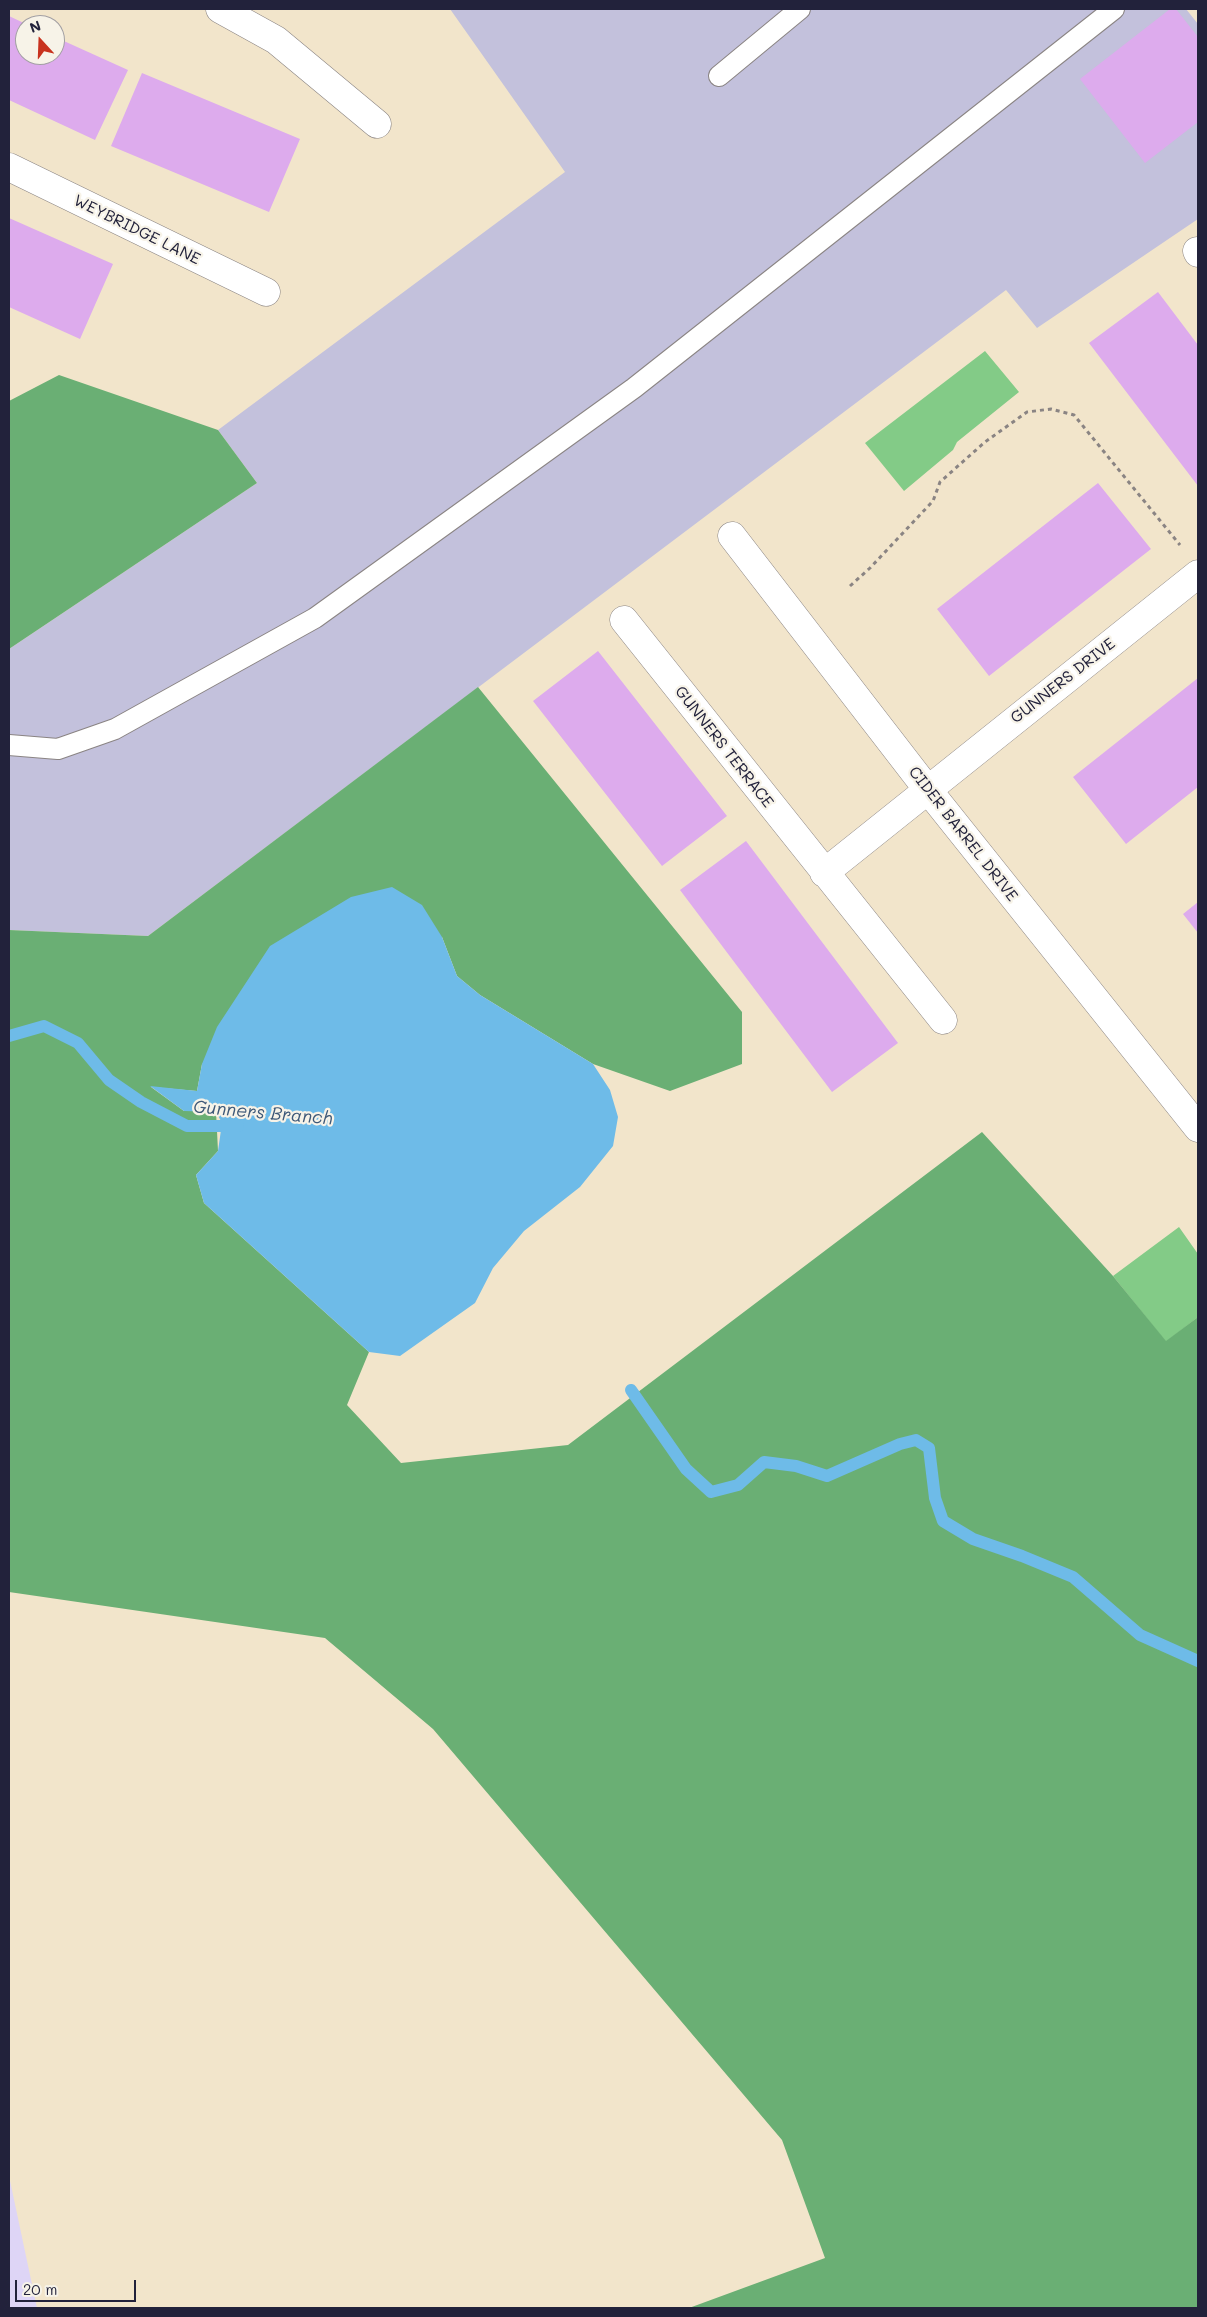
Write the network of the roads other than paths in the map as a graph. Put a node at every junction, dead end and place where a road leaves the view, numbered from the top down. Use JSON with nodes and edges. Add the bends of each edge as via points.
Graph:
{"nodes":[{"id":1,"x":220,"y":9,"type":"edge"},
{"id":2,"x":800,"y":9,"type":"edge"},
{"id":3,"x":1114,"y":9,"type":"edge"},
{"id":4,"x":719,"y":76,"type":"dead end"},
{"id":5,"x":377,"y":124,"type":"dead end"},
{"id":6,"x":9,"y":167,"type":"edge"},
{"id":7,"x":266,"y":292,"type":"dead end"},
{"id":8,"x":732,"y":536,"type":"dead end"},
{"id":9,"x":1198,"y":574,"type":"edge"},
{"id":10,"x":624,"y":620,"type":"dead end"},
{"id":11,"x":9,"y":745,"type":"edge"},
{"id":12,"x":928,"y":790,"type":"junction"},
{"id":13,"x":824,"y":873,"type":"junction"},
{"id":14,"x":943,"y":1020,"type":"dead end"},
{"id":15,"x":1194,"y":1114,"type":"edge"}],
"edges":[{"from":1,"to":5,"type":"street","via":[[276,40]]},
{"from":2,"to":4,"type":"lane"},
{"from":3,"to":11,"type":"lane","via":[[634,388],[315,618],[116,729],[58,748]]},
{"from":6,"to":7,"type":"street","name":"WEYBRIDGE LANE"},
{"from":8,"to":12,"type":"street","name":"CIDER BARREL DRIVE"},
{"from":9,"to":12,"type":"street","name":"GUNNERS DRIVE"},
{"from":10,"to":13,"type":"street","name":"GUNNERS TERRACE"},
{"from":12,"to":13,"type":"street"},
{"from":12,"to":15,"type":"street","name":"CIDER BARREL DRIVE"},
{"from":13,"to":14,"type":"street","name":"GUNNERS TERRACE"}]}
